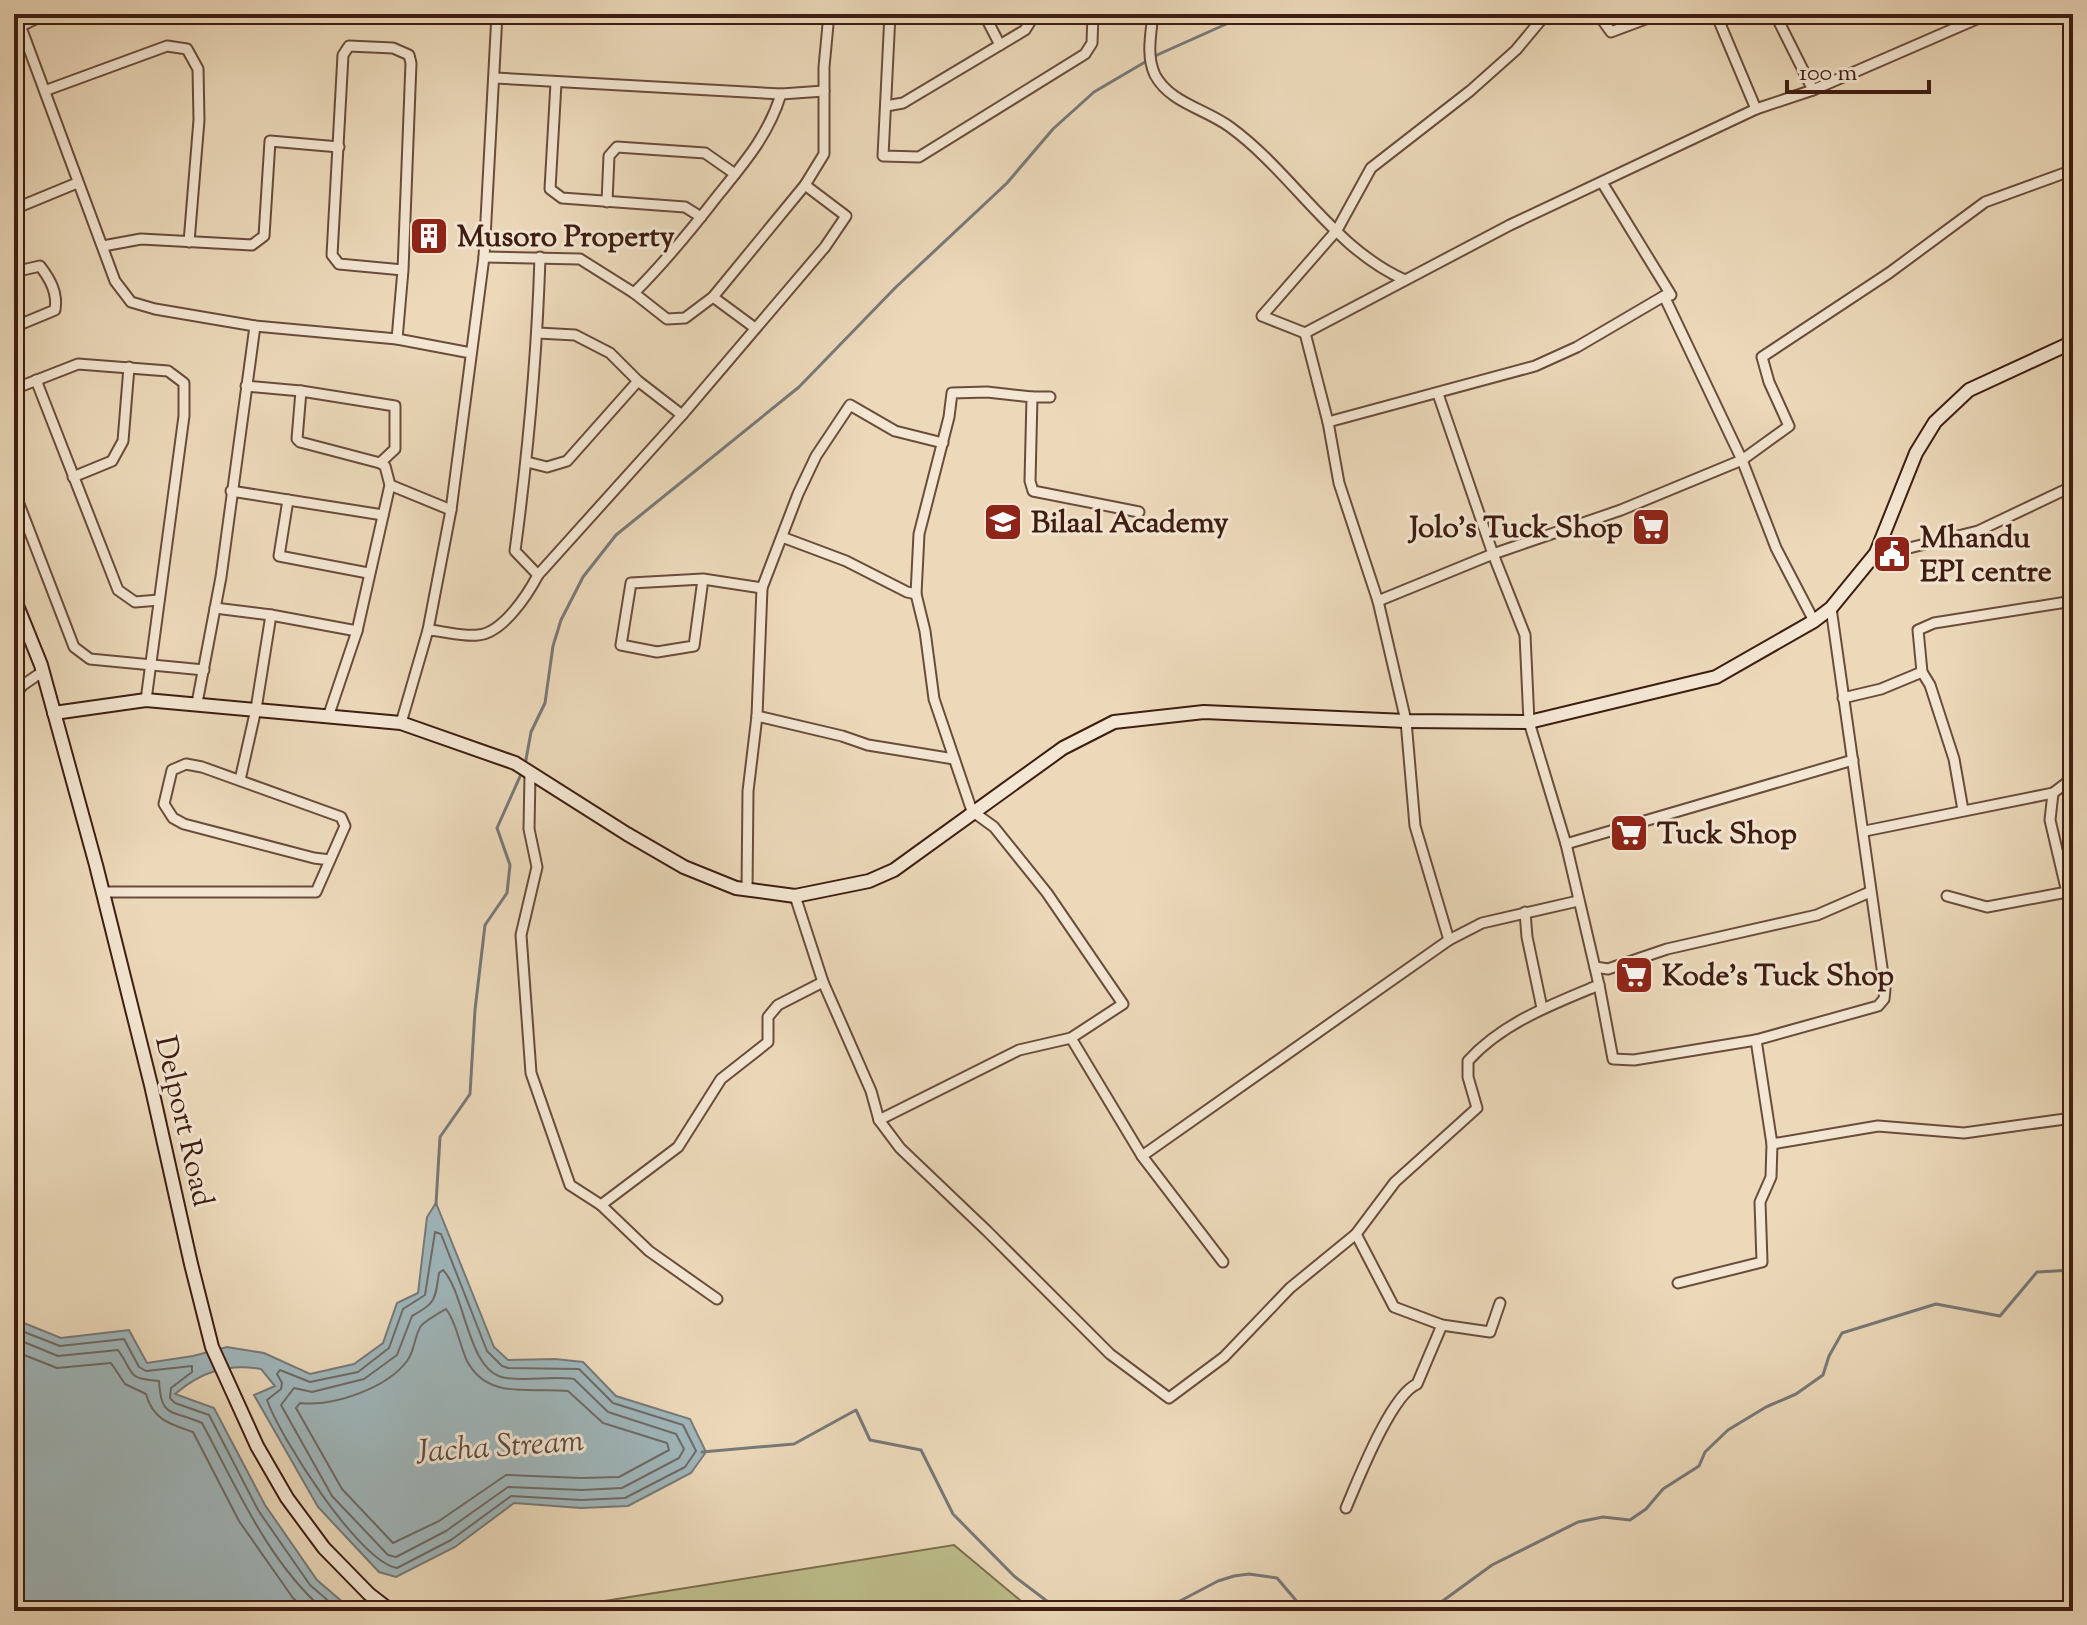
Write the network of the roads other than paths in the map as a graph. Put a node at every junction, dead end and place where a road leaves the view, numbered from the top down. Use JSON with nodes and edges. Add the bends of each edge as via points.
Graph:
{"nodes":[{"id":1,"x":16,"y":14,"type":"edge"},
{"id":2,"x":46,"y":14,"type":"edge"},
{"id":3,"x":497,"y":14,"type":"edge"},
{"id":4,"x":829,"y":14,"type":"edge"},
{"id":5,"x":890,"y":14,"type":"edge"},
{"id":6,"x":984,"y":14,"type":"edge"},
{"id":7,"x":1035,"y":14,"type":"edge"},
{"id":8,"x":1093,"y":14,"type":"edge"},
{"id":9,"x":1153,"y":14,"type":"edge"},
{"id":10,"x":1546,"y":14,"type":"edge"},
{"id":11,"x":1598,"y":14,"type":"edge"},
{"id":12,"x":1659,"y":14,"type":"edge"},
{"id":13,"x":1716,"y":14,"type":"edge"},
{"id":14,"x":1775,"y":14,"type":"edge"},
{"id":15,"x":1988,"y":14,"type":"edge"},
{"id":16,"x":21,"y":26,"type":"junction"},
{"id":17,"x":1000,"y":45,"type":"junction"},
{"id":18,"x":495,"y":78,"type":"junction"},
{"id":19,"x":556,"y":83,"type":"junction"},
{"id":20,"x":47,"y":90,"type":"junction"},
{"id":21,"x":1813,"y":90,"type":"junction"},
{"id":22,"x":824,"y":91,"type":"junction"},
{"id":23,"x":781,"y":94,"type":"junction"},
{"id":24,"x":886,"y":106,"type":"junction"},
{"id":25,"x":1756,"y":109,"type":"junction"},
{"id":26,"x":339,"y":147,"type":"junction"},
{"id":27,"x":2073,"y":170,"type":"edge"},
{"id":28,"x":735,"y":174,"type":"junction"},
{"id":29,"x":77,"y":183,"type":"junction"},
{"id":30,"x":1603,"y":184,"type":"junction"},
{"id":31,"x":805,"y":185,"type":"junction"},
{"id":32,"x":607,"y":202,"type":"junction"},
{"id":33,"x":14,"y":209,"type":"edge"},
{"id":34,"x":701,"y":217,"type":"junction"},
{"id":35,"x":1337,"y":230,"type":"junction"},
{"id":36,"x":189,"y":242,"type":"junction"},
{"id":37,"x":103,"y":246,"type":"junction"},
{"id":38,"x":484,"y":257,"type":"junction"},
{"id":39,"x":540,"y":257,"type":"junction"},
{"id":40,"x":403,"y":270,"type":"junction"},
{"id":41,"x":14,"y":272,"type":"edge"},
{"id":42,"x":1405,"y":280,"type":"junction"},
{"id":43,"x":634,"y":293,"type":"junction"},
{"id":44,"x":1664,"y":296,"type":"junction"},
{"id":45,"x":713,"y":297,"type":"junction"},
{"id":46,"x":255,"y":326,"type":"junction"},
{"id":47,"x":14,"y":327,"type":"edge"},
{"id":48,"x":755,"y":328,"type":"junction"},
{"id":49,"x":538,"y":333,"type":"junction"},
{"id":50,"x":1305,"y":333,"type":"junction"},
{"id":51,"x":397,"y":339,"type":"junction"},
{"id":52,"x":2073,"y":342,"type":"edge"},
{"id":53,"x":471,"y":353,"type":"junction"},
{"id":54,"x":129,"y":367,"type":"junction"},
{"id":55,"x":36,"y":380,"type":"junction"},
{"id":56,"x":638,"y":381,"type":"junction"},
{"id":57,"x":246,"y":386,"type":"junction"},
{"id":58,"x":14,"y":389,"type":"edge"},
{"id":59,"x":301,"y":391,"type":"junction"},
{"id":60,"x":1438,"y":394,"type":"junction"},
{"id":61,"x":1032,"y":397,"type":"junction"},
{"id":62,"x":1050,"y":397,"type":"dead end"},
{"id":63,"x":682,"y":415,"type":"junction"},
{"id":64,"x":1328,"y":422,"type":"junction"},
{"id":65,"x":943,"y":443,"type":"junction"},
{"id":66,"x":1742,"y":460,"type":"junction"},
{"id":67,"x":527,"y":462,"type":"junction"},
{"id":68,"x":380,"y":463,"type":"junction"},
{"id":69,"x":73,"y":477,"type":"junction"},
{"id":70,"x":390,"y":485,"type":"junction"},
{"id":71,"x":2073,"y":486,"type":"edge"},
{"id":72,"x":14,"y":491,"type":"edge"},
{"id":73,"x":231,"y":491,"type":"junction"},
{"id":74,"x":288,"y":500,"type":"junction"},
{"id":75,"x":451,"y":510,"type":"junction"},
{"id":76,"x":1139,"y":512,"type":"dead end"},
{"id":77,"x":383,"y":515,"type":"junction"},
{"id":78,"x":782,"y":537,"type":"junction"},
{"id":79,"x":1876,"y":553,"type":"junction"},
{"id":80,"x":1493,"y":554,"type":"junction"},
{"id":81,"x":368,"y":573,"type":"junction"},
{"id":82,"x":538,"y":575,"type":"junction"},
{"id":83,"x":703,"y":579,"type":"junction"},
{"id":84,"x":762,"y":588,"type":"junction"},
{"id":85,"x":916,"y":594,"type":"junction"},
{"id":86,"x":14,"y":598,"type":"edge"},
{"id":87,"x":159,"y":600,"type":"junction"},
{"id":88,"x":1378,"y":601,"type":"junction"},
{"id":89,"x":2073,"y":601,"type":"edge"},
{"id":90,"x":215,"y":608,"type":"junction"},
{"id":91,"x":1831,"y":608,"type":"junction"},
{"id":92,"x":271,"y":615,"type":"junction"},
{"id":93,"x":1814,"y":621,"type":"junction"},
{"id":94,"x":428,"y":630,"type":"junction"},
{"id":95,"x":357,"y":631,"type":"junction"},
{"id":96,"x":149,"y":665,"type":"junction"},
{"id":97,"x":204,"y":670,"type":"junction"},
{"id":98,"x":42,"y":672,"type":"junction"},
{"id":99,"x":1922,"y":672,"type":"junction"},
{"id":100,"x":14,"y":696,"type":"edge"},
{"id":101,"x":1843,"y":698,"type":"junction"},
{"id":102,"x":146,"y":700,"type":"junction"},
{"id":103,"x":197,"y":703,"type":"junction"},
{"id":104,"x":256,"y":709,"type":"junction"},
{"id":105,"x":54,"y":713,"type":"junction"},
{"id":106,"x":757,"y":716,"type":"junction"},
{"id":107,"x":328,"y":717,"type":"junction"},
{"id":108,"x":1406,"y":721,"type":"junction"},
{"id":109,"x":1529,"y":722,"type":"junction"},
{"id":110,"x":401,"y":723,"type":"junction"},
{"id":111,"x":954,"y":759,"type":"junction"},
{"id":112,"x":1853,"y":760,"type":"junction"},
{"id":113,"x":530,"y":774,"type":"junction"},
{"id":114,"x":2073,"y":778,"type":"edge"},
{"id":115,"x":240,"y":780,"type":"junction"},
{"id":116,"x":2053,"y":793,"type":"junction"},
{"id":117,"x":1963,"y":810,"type":"junction"},
{"id":118,"x":972,"y":811,"type":"junction"},
{"id":119,"x":1865,"y":831,"type":"junction"},
{"id":120,"x":1566,"y":844,"type":"junction"},
{"id":121,"x":330,"y":860,"type":"junction"},
{"id":122,"x":747,"y":890,"type":"junction"},
{"id":123,"x":103,"y":892,"type":"junction"},
{"id":124,"x":1870,"y":892,"type":"junction"},
{"id":125,"x":2067,"y":892,"type":"junction"},
{"id":126,"x":795,"y":896,"type":"junction"},
{"id":127,"x":1947,"y":896,"type":"dead end"},
{"id":128,"x":1578,"y":901,"type":"junction"},
{"id":129,"x":1525,"y":912,"type":"junction"},
{"id":130,"x":2073,"y":918,"type":"edge"},
{"id":131,"x":1449,"y":940,"type":"junction"},
{"id":132,"x":1595,"y":967,"type":"junction"},
{"id":133,"x":823,"y":982,"type":"junction"},
{"id":134,"x":1599,"y":985,"type":"junction"},
{"id":135,"x":1542,"y":1008,"type":"junction"},
{"id":136,"x":1071,"y":1038,"type":"junction"},
{"id":137,"x":1756,"y":1040,"type":"junction"},
{"id":138,"x":2073,"y":1108,"type":"edge"},
{"id":139,"x":879,"y":1120,"type":"junction"},
{"id":140,"x":1772,"y":1144,"type":"junction"},
{"id":141,"x":1142,"y":1156,"type":"junction"},
{"id":142,"x":601,"y":1205,"type":"junction"},
{"id":143,"x":1356,"y":1234,"type":"junction"},
{"id":144,"x":1223,"y":1262,"type":"dead end"},
{"id":145,"x":1678,"y":1283,"type":"dead end"},
{"id":146,"x":717,"y":1299,"type":"dead end"},
{"id":147,"x":1500,"y":1303,"type":"dead end"},
{"id":148,"x":1442,"y":1325,"type":"junction"},
{"id":149,"x":1346,"y":1508,"type":"dead end"},
{"id":150,"x":391,"y":1611,"type":"edge"}],
"edges":[{"from":1,"to":16,"type":"street"},
{"from":2,"to":16,"type":"street"},
{"from":3,"to":18,"type":"street"},
{"from":4,"to":22,"type":"street"},
{"from":5,"to":24,"type":"street"},
{"from":6,"to":17,"type":"street"},
{"from":7,"to":17,"type":"street","via":[[1025,30]]},
{"from":8,"to":24,"type":"street","via":[[1092,43],[1085,54],[919,157],[883,156]]},
{"from":9,"to":35,"type":"street","via":[[1149,52],[1156,78],[1183,103],[1227,124],[1261,151]]},
{"from":10,"to":35,"type":"street","via":[[1493,71],[1371,168]]},
{"from":11,"to":12,"type":"street","via":[[1611,32]]},
{"from":13,"to":25,"type":"street"},
{"from":14,"to":21,"type":"street"},
{"from":15,"to":21,"type":"street"},
{"from":16,"to":20,"type":"street"},
{"from":17,"to":24,"type":"street","via":[[903,103]]},
{"from":18,"to":19,"type":"street"},
{"from":18,"to":38,"type":"street"},
{"from":19,"to":23,"type":"street"},
{"from":19,"to":32,"type":"street","via":[[550,189],[562,198]]},
{"from":20,"to":29,"type":"street"},
{"from":20,"to":36,"type":"street","via":[[167,46],[187,49],[198,69],[199,120]]},
{"from":21,"to":25,"type":"street"},
{"from":22,"to":23,"type":"street"},
{"from":22,"to":31,"type":"street","via":[[824,154]]},
{"from":23,"to":28,"type":"street","via":[[760,144]]},
{"from":25,"to":30,"type":"street"},
{"from":26,"to":36,"type":"street","via":[[270,141],[264,236],[252,245]]},
{"from":26,"to":40,"type":"street","via":[[332,255],[339,264]]},
{"from":26,"to":40,"type":"street","via":[[343,55],[349,46],[393,48],[409,55]]},
{"from":27,"to":66,"type":"street","via":[[1985,202],[1762,357],[1789,426]]},
{"from":28,"to":32,"type":"street","via":[[705,153],[617,147],[609,156]]},
{"from":28,"to":34,"type":"street"},
{"from":29,"to":33,"type":"street"},
{"from":29,"to":37,"type":"street"},
{"from":30,"to":42,"type":"street"},
{"from":30,"to":44,"type":"street","via":[[1671,295]]},
{"from":31,"to":45,"type":"street"},
{"from":31,"to":48,"type":"street","via":[[846,216]]},
{"from":32,"to":34,"type":"street","via":[[685,207]]},
{"from":34,"to":43,"type":"street"},
{"from":35,"to":42,"type":"street","via":[[1383,271]]},
{"from":35,"to":50,"type":"street","via":[[1262,316]]},
{"from":36,"to":37,"type":"street","via":[[141,239]]},
{"from":37,"to":46,"type":"street","via":[[115,281],[131,302]]},
{"from":38,"to":39,"type":"street"},
{"from":38,"to":53,"type":"street"},
{"from":39,"to":43,"type":"street","via":[[580,259]]},
{"from":39,"to":49,"type":"street"},
{"from":40,"to":51,"type":"street"},
{"from":41,"to":47,"type":"street","via":[[40,266],[51,281],[56,304],[55,310]]},
{"from":42,"to":50,"type":"street"},
{"from":43,"to":45,"type":"street","via":[[667,319],[685,318]]},
{"from":44,"to":60,"type":"street","via":[[1535,366]]},
{"from":44,"to":66,"type":"street"},
{"from":45,"to":48,"type":"street"},
{"from":46,"to":51,"type":"street"},
{"from":46,"to":57,"type":"street"},
{"from":48,"to":63,"type":"street"},
{"from":49,"to":56,"type":"street","via":[[575,335],[610,353]]},
{"from":49,"to":67,"type":"street"},
{"from":50,"to":64,"type":"street"},
{"from":51,"to":53,"type":"street"},
{"from":52,"to":79,"type":"street","via":[[1969,390],[1935,422],[1916,453]]},
{"from":53,"to":75,"type":"street"},
{"from":54,"to":55,"type":"street","via":[[78,364]]},
{"from":54,"to":69,"type":"street","via":[[123,441],[112,461]]},
{"from":54,"to":87,"type":"street","via":[[168,371],[184,383]]},
{"from":55,"to":58,"type":"street"},
{"from":55,"to":69,"type":"street"},
{"from":56,"to":63,"type":"street"},
{"from":56,"to":67,"type":"street","via":[[567,461],[547,467]]},
{"from":57,"to":59,"type":"street"},
{"from":57,"to":73,"type":"street"},
{"from":59,"to":68,"type":"street","via":[[300,442]]},
{"from":59,"to":68,"type":"street","via":[[395,406],[395,449]]},
{"from":60,"to":64,"type":"street"},
{"from":60,"to":80,"type":"street"},
{"from":61,"to":62,"type":"street"},
{"from":61,"to":65,"type":"street","via":[[952,393]]},
{"from":61,"to":76,"type":"street","via":[[1033,491]]},
{"from":63,"to":82,"type":"street"},
{"from":64,"to":88,"type":"street","via":[[1339,483]]},
{"from":65,"to":78,"type":"street","via":[[895,431],[850,405],[816,456]]},
{"from":65,"to":85,"type":"street","via":[[919,534]]},
{"from":66,"to":80,"type":"street","via":[[1621,510]]},
{"from":66,"to":93,"type":"street","via":[[1776,548]]},
{"from":67,"to":82,"type":"street","via":[[515,551]]},
{"from":68,"to":70,"type":"street"},
{"from":69,"to":87,"type":"street","via":[[118,590],[135,602]]},
{"from":70,"to":75,"type":"street"},
{"from":70,"to":77,"type":"street"},
{"from":71,"to":79,"type":"street","via":[[1978,531]]},
{"from":72,"to":96,"type":"street","via":[[74,647],[90,659]]},
{"from":73,"to":74,"type":"street"},
{"from":73,"to":90,"type":"street"},
{"from":74,"to":77,"type":"street"},
{"from":74,"to":81,"type":"street","via":[[279,556]]},
{"from":75,"to":94,"type":"street"},
{"from":77,"to":81,"type":"street"},
{"from":78,"to":84,"type":"street"},
{"from":78,"to":85,"type":"street"},
{"from":79,"to":91,"type":"street"},
{"from":80,"to":88,"type":"street"},
{"from":80,"to":109,"type":"street","via":[[1525,635]]},
{"from":81,"to":95,"type":"street"},
{"from":82,"to":94,"type":"street","via":[[524,601],[492,631],[479,635]]},
{"from":83,"to":83,"type":"street","via":[[631,583],[621,645],[657,652],[694,646]]},
{"from":83,"to":84,"type":"street"},
{"from":84,"to":106,"type":"street"},
{"from":85,"to":111,"type":"street","via":[[934,699]]},
{"from":86,"to":98,"type":"street","name":"Delport Road"},
{"from":87,"to":96,"type":"street"},
{"from":88,"to":108,"type":"street"},
{"from":89,"to":99,"type":"street","via":[[1918,630]]},
{"from":90,"to":92,"type":"street"},
{"from":90,"to":97,"type":"street"},
{"from":91,"to":93,"type":"street"},
{"from":91,"to":101,"type":"street"},
{"from":92,"to":95,"type":"street"},
{"from":92,"to":104,"type":"street"},
{"from":93,"to":109,"type":"street","via":[[1716,677]]},
{"from":94,"to":110,"type":"street"},
{"from":95,"to":107,"type":"street"},
{"from":96,"to":97,"type":"street"},
{"from":96,"to":102,"type":"street"},
{"from":97,"to":103,"type":"street"},
{"from":98,"to":100,"type":"street"},
{"from":98,"to":105,"type":"street","name":"Delport Road"},
{"from":99,"to":101,"type":"street"},
{"from":99,"to":117,"type":"street","via":[[1954,759]]},
{"from":101,"to":112,"type":"street"},
{"from":102,"to":103,"type":"street"},
{"from":102,"to":105,"type":"street"},
{"from":103,"to":104,"type":"street"},
{"from":104,"to":107,"type":"street"},
{"from":104,"to":115,"type":"street"},
{"from":105,"to":123,"type":"street","name":"Delport Road"},
{"from":106,"to":111,"type":"street","via":[[868,745]]},
{"from":106,"to":122,"type":"street","via":[[748,791]]},
{"from":107,"to":110,"type":"street"},
{"from":108,"to":109,"type":"street"},
{"from":108,"to":118,"type":"street","via":[[1204,712],[1114,722],[1063,748]]},
{"from":108,"to":131,"type":"street","via":[[1415,826]]},
{"from":109,"to":120,"type":"street"},
{"from":110,"to":113,"type":"street","via":[[515,763]]},
{"from":111,"to":118,"type":"street"},
{"from":112,"to":119,"type":"street"},
{"from":112,"to":120,"type":"street"},
{"from":113,"to":122,"type":"street","via":[[684,867]]},
{"from":113,"to":142,"type":"street","via":[[529,829],[537,867],[521,935],[531,1073],[570,1185]]},
{"from":114,"to":116,"type":"street"},
{"from":115,"to":121,"type":"street","via":[[341,817],[345,826]]},
{"from":115,"to":121,"type":"street","via":[[186,764],[172,770],[164,804],[184,824]]},
{"from":116,"to":117,"type":"street"},
{"from":116,"to":125,"type":"street","via":[[2050,820]]},
{"from":117,"to":119,"type":"street"},
{"from":118,"to":126,"type":"street","via":[[894,870],[869,881]]},
{"from":118,"to":136,"type":"street","via":[[994,827],[1047,893],[1123,1004]]},
{"from":119,"to":124,"type":"street"},
{"from":120,"to":128,"type":"street"},
{"from":121,"to":123,"type":"street","via":[[316,892]]},
{"from":122,"to":126,"type":"street"},
{"from":123,"to":150,"type":"street","name":"Delport Road","via":[[212,1347],[287,1498],[324,1548]]},
{"from":124,"to":132,"type":"street","via":[[1817,915],[1667,949],[1608,969]]},
{"from":124,"to":137,"type":"street","via":[[1884,999],[1878,1006]]},
{"from":125,"to":127,"type":"street","via":[[1987,907]]},
{"from":125,"to":130,"type":"street"},
{"from":126,"to":133,"type":"street"},
{"from":128,"to":129,"type":"street"},
{"from":128,"to":132,"type":"street"},
{"from":129,"to":131,"type":"street","via":[[1482,923]]},
{"from":129,"to":135,"type":"street"},
{"from":131,"to":141,"type":"street"},
{"from":132,"to":134,"type":"street"},
{"from":133,"to":139,"type":"street"},
{"from":133,"to":142,"type":"street","via":[[778,1005],[768,1017],[768,1042],[721,1079],[678,1147]]},
{"from":134,"to":135,"type":"street"},
{"from":134,"to":137,"type":"street","via":[[1613,1059]]},
{"from":135,"to":143,"type":"street","via":[[1482,1046],[1468,1061],[1477,1108],[1395,1182]]},
{"from":136,"to":139,"type":"street","via":[[1019,1050]]},
{"from":136,"to":141,"type":"street"},
{"from":137,"to":140,"type":"street"},
{"from":138,"to":140,"type":"street","via":[[2065,1119],[1964,1133],[1878,1126]]},
{"from":139,"to":143,"type":"street","via":[[900,1148],[1110,1354],[1169,1398],[1224,1357],[1290,1288]]},
{"from":140,"to":145,"type":"street","via":[[1771,1177],[1760,1202],[1762,1262]]},
{"from":141,"to":144,"type":"street"},
{"from":142,"to":146,"type":"street","via":[[649,1251]]},
{"from":143,"to":148,"type":"street","via":[[1394,1307]]},
{"from":147,"to":148,"type":"street","via":[[1490,1332]]},
{"from":148,"to":149,"type":"street","via":[[1417,1384],[1408,1388],[1385,1423]]}]}
